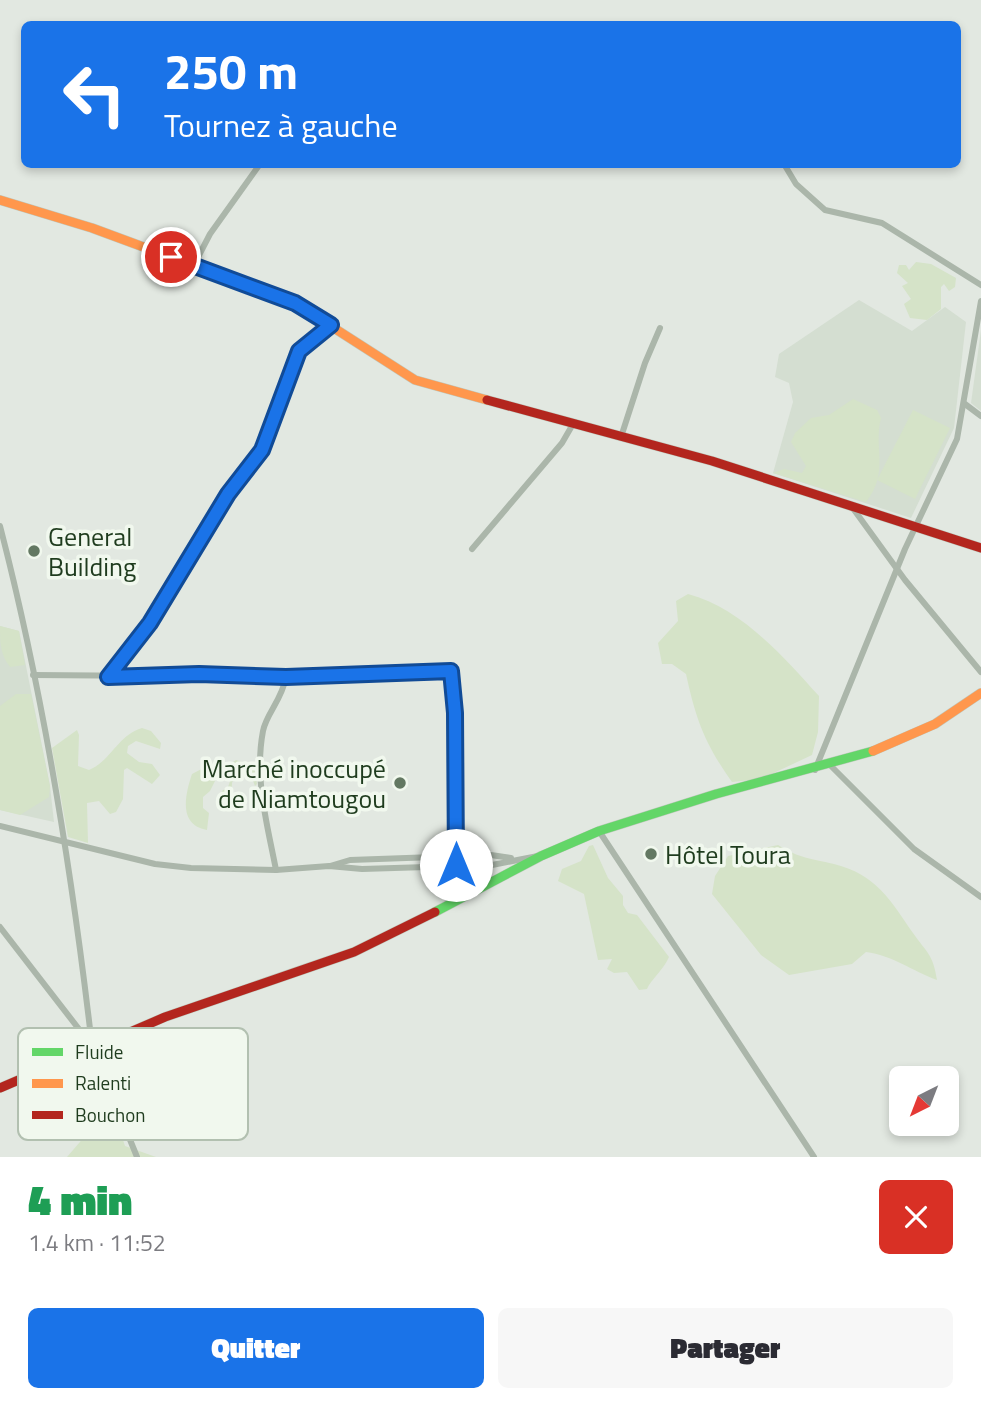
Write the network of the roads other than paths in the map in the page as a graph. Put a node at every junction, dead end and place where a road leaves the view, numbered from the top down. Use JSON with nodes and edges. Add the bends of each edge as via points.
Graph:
{"nodes":[{"id":1,"x":257,"y":168,"type":"edge"},
{"id":2,"x":786,"y":168,"type":"edge"},
{"id":3,"x":0,"y":200,"type":"edge"},
{"id":4,"x":194,"y":265,"type":"junction"},
{"id":5,"x":981,"y":285,"type":"edge"},
{"id":6,"x":981,"y":301,"type":"edge"},
{"id":7,"x":331,"y":325,"type":"junction"},
{"id":8,"x":660,"y":328,"type":"dead end"},
{"id":9,"x":965,"y":404,"type":"junction"},
{"id":10,"x":981,"y":416,"type":"edge"},
{"id":11,"x":573,"y":424,"type":"junction"},
{"id":12,"x":621,"y":437,"type":"junction"},
{"id":13,"x":852,"y":508,"type":"junction"},
{"id":14,"x":0,"y":526,"type":"edge"},
{"id":15,"x":916,"y":526,"type":"junction"},
{"id":16,"x":981,"y":548,"type":"edge"},
{"id":17,"x":472,"y":549,"type":"dead end"},
{"id":18,"x":898,"y":569,"type":"junction"},
{"id":19,"x":981,"y":672,"type":"edge"},
{"id":20,"x":33,"y":675,"type":"junction"},
{"id":21,"x":108,"y":677,"type":"junction"},
{"id":22,"x":286,"y":677,"type":"junction"},
{"id":23,"x":981,"y":693,"type":"edge"},
{"id":24,"x":831,"y":765,"type":"junction"},
{"id":25,"x":815,"y":770,"type":"junction"},
{"id":26,"x":0,"y":826,"type":"edge"},
{"id":27,"x":599,"y":831,"type":"junction"},
{"id":28,"x":63,"y":841,"type":"junction"},
{"id":29,"x":456,"y":856,"type":"junction"},
{"id":30,"x":541,"y":856,"type":"junction"},
{"id":31,"x":363,"y":859,"type":"junction"},
{"id":32,"x":402,"y":859,"type":"junction"},
{"id":33,"x":516,"y":859,"type":"junction"},
{"id":34,"x":456,"y":865,"type":"junction"},
{"id":35,"x":329,"y":866,"type":"junction"},
{"id":36,"x":402,"y":867,"type":"junction"},
{"id":37,"x":362,"y":869,"type":"junction"},
{"id":38,"x":275,"y":870,"type":"junction"},
{"id":39,"x":981,"y":897,"type":"edge"},
{"id":40,"x":0,"y":927,"type":"edge"},
{"id":41,"x":78,"y":1028,"type":"edge"},
{"id":42,"x":89,"y":1028,"type":"edge"},
{"id":43,"x":137,"y":1028,"type":"edge"},
{"id":44,"x":18,"y":1080,"type":"edge"},
{"id":45,"x":0,"y":1088,"type":"edge"},
{"id":46,"x":130,"y":1140,"type":"edge"},
{"id":47,"x":137,"y":1157,"type":"edge"},
{"id":48,"x":814,"y":1157,"type":"edge"}],
"edges":[{"from":1,"to":4,"type":"street","via":[[210,234]]},
{"from":2,"to":5,"type":"street","via":[[796,184],[825,210],[882,223]]},
{"from":3,"to":4,"type":"street"},
{"from":4,"to":7,"type":"street","via":[[295,303]]},
{"from":6,"to":9,"type":"street"},
{"from":7,"to":11,"type":"street","via":[[415,380]]},
{"from":7,"to":21,"type":"street","via":[[299,351],[262,450],[228,494],[150,623]]},
{"from":8,"to":12,"type":"street"},
{"from":9,"to":10,"type":"street"},
{"from":9,"to":15,"type":"street","via":[[957,439]]},
{"from":11,"to":12,"type":"street"},
{"from":11,"to":17,"type":"street"},
{"from":12,"to":13,"type":"street","via":[[712,461]]},
{"from":13,"to":15,"type":"street"},
{"from":13,"to":18,"type":"street"},
{"from":14,"to":20,"type":"street"},
{"from":15,"to":16,"type":"street"},
{"from":15,"to":18,"type":"street"},
{"from":18,"to":19,"type":"street"},
{"from":18,"to":25,"type":"street"},
{"from":20,"to":21,"type":"street"},
{"from":20,"to":28,"type":"street"},
{"from":21,"to":22,"type":"street"},
{"from":22,"to":29,"type":"street","via":[[454,673]]},
{"from":22,"to":38,"type":"street","via":[[279,704],[264,728],[261,757],[260,787]]},
{"from":23,"to":24,"type":"street","via":[[935,724]]},
{"from":24,"to":25,"type":"street"},
{"from":24,"to":39,"type":"street","via":[[914,849]]},
{"from":25,"to":27,"type":"street","via":[[716,794]]},
{"from":26,"to":28,"type":"street"},
{"from":27,"to":30,"type":"street"},
{"from":27,"to":48,"type":"street"},
{"from":28,"to":38,"type":"street","via":[[155,864]]},
{"from":28,"to":42,"type":"street"},
{"from":29,"to":32,"type":"street"},
{"from":29,"to":33,"type":"street"},
{"from":29,"to":34,"type":"street"},
{"from":30,"to":33,"type":"street"},
{"from":30,"to":43,"type":"street","via":[[354,952]]},
{"from":31,"to":32,"type":"street"},
{"from":31,"to":35,"type":"street"},
{"from":31,"to":37,"type":"street"},
{"from":32,"to":36,"type":"street"},
{"from":33,"to":34,"type":"street"},
{"from":34,"to":36,"type":"street"},
{"from":35,"to":37,"type":"street"},
{"from":35,"to":38,"type":"street"},
{"from":36,"to":37,"type":"street"},
{"from":40,"to":41,"type":"street"},
{"from":44,"to":45,"type":"street"},
{"from":46,"to":47,"type":"street"}]}
